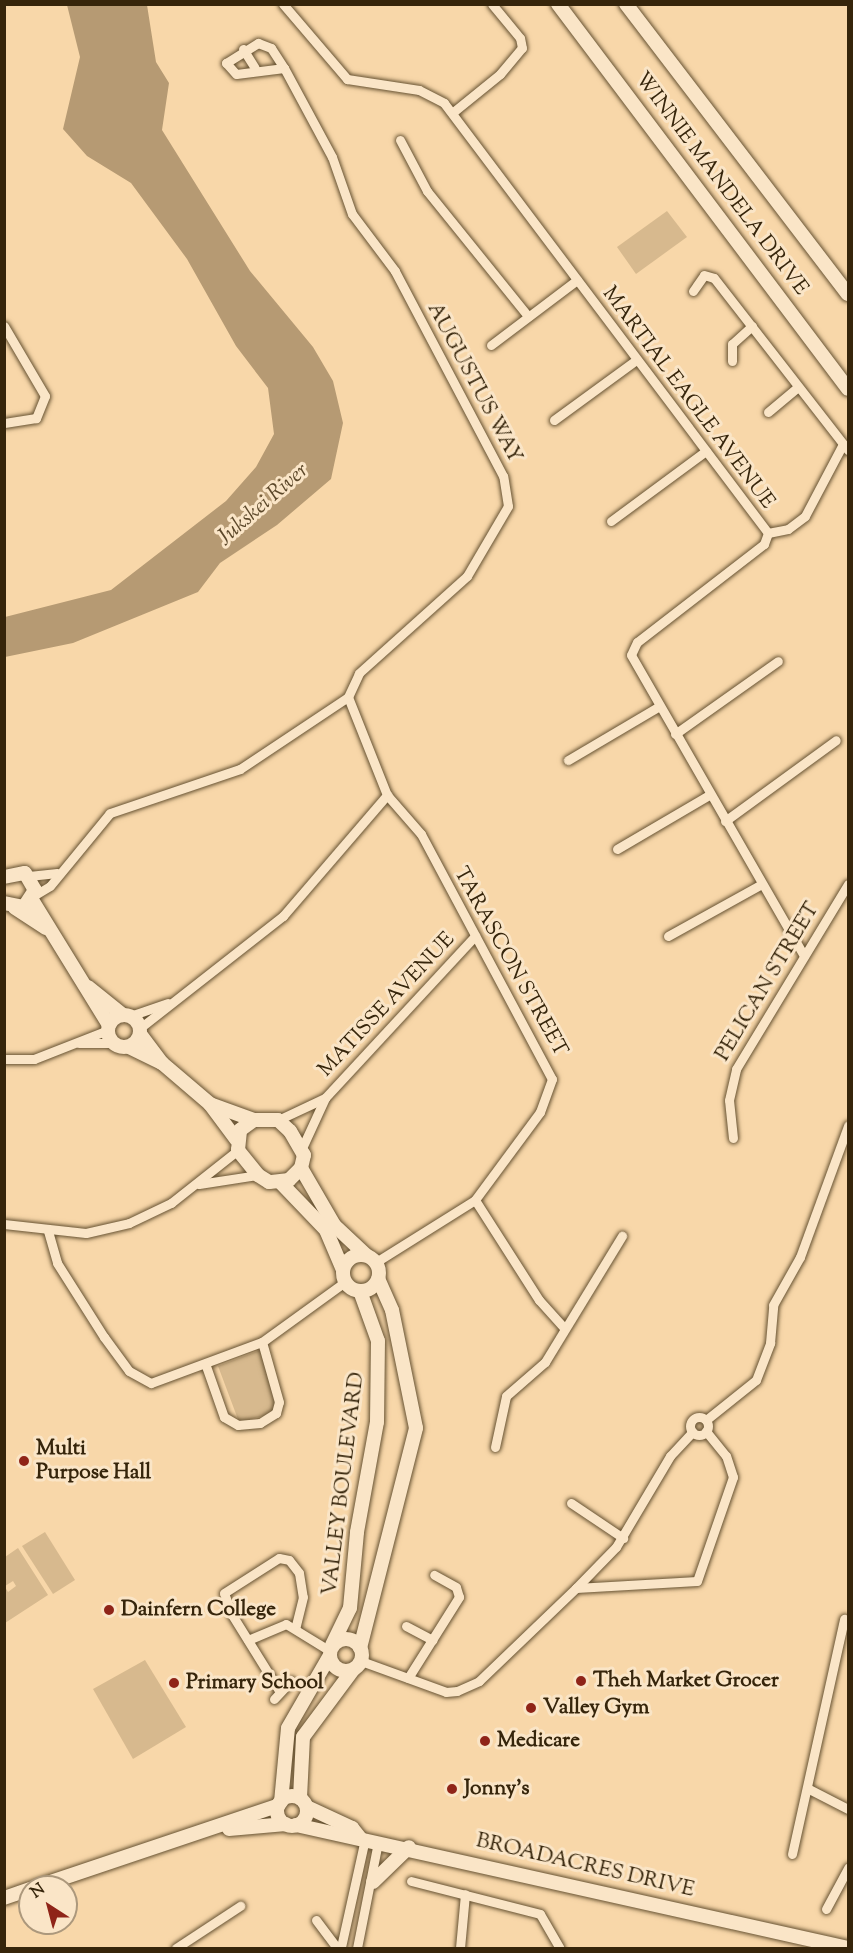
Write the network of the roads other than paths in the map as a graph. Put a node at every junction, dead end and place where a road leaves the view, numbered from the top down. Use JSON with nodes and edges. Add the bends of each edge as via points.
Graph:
{"nodes":[{"id":1,"x":283,"y":4,"type":"edge"},
{"id":2,"x":492,"y":4,"type":"edge"},
{"id":3,"x":558,"y":4,"type":"edge"},
{"id":4,"x":626,"y":4,"type":"edge"},
{"id":5,"x":243,"y":49,"type":"junction"},
{"id":6,"x":255,"y":68,"type":"junction"},
{"id":7,"x":284,"y":68,"type":"junction"},
{"id":8,"x":452,"y":113,"type":"junction"},
{"id":9,"x":400,"y":140,"type":"dead end"},
{"id":10,"x":577,"y":280,"type":"junction"},
{"id":11,"x":693,"y":291,"type":"dead end"},
{"id":12,"x":849,"y":294,"type":"edge"},
{"id":13,"x":528,"y":316,"type":"junction"},
{"id":14,"x":4,"y":326,"type":"edge"},
{"id":15,"x":752,"y":326,"type":"junction"},
{"id":16,"x":491,"y":345,"type":"dead end"},
{"id":17,"x":636,"y":360,"type":"junction"},
{"id":18,"x":732,"y":361,"type":"dead end"},
{"id":19,"x":798,"y":387,"type":"junction"},
{"id":20,"x":849,"y":389,"type":"edge"},
{"id":21,"x":768,"y":412,"type":"dead end"},
{"id":22,"x":554,"y":420,"type":"dead end"},
{"id":23,"x":4,"y":423,"type":"edge"},
{"id":24,"x":846,"y":447,"type":"edge"},
{"id":25,"x":706,"y":451,"type":"junction"},
{"id":26,"x":611,"y":521,"type":"dead end"},
{"id":27,"x":768,"y":533,"type":"junction"},
{"id":28,"x":778,"y":661,"type":"dead end"},
{"id":29,"x":348,"y":697,"type":"junction"},
{"id":30,"x":658,"y":707,"type":"junction"},
{"id":31,"x":675,"y":734,"type":"junction"},
{"id":32,"x":836,"y":740,"type":"dead end"},
{"id":33,"x":568,"y":760,"type":"dead end"},
{"id":34,"x":387,"y":795,"type":"junction"},
{"id":35,"x":709,"y":795,"type":"junction"},
{"id":36,"x":725,"y":821,"type":"junction"},
{"id":37,"x":617,"y":849,"type":"dead end"},
{"id":38,"x":8,"y":870,"type":"edge"},
{"id":39,"x":57,"y":873,"type":"junction"},
{"id":40,"x":29,"y":876,"type":"junction"},
{"id":41,"x":762,"y":884,"type":"junction"},
{"id":42,"x":849,"y":884,"type":"edge"},
{"id":43,"x":33,"y":898,"type":"junction"},
{"id":44,"x":10,"y":906,"type":"edge"},
{"id":45,"x":45,"y":928,"type":"junction"},
{"id":46,"x":475,"y":936,"type":"junction"},
{"id":47,"x":668,"y":936,"type":"dead end"},
{"id":48,"x":804,"y":956,"type":"junction"},
{"id":49,"x":84,"y":984,"type":"junction"},
{"id":50,"x":168,"y":1003,"type":"junction"},
{"id":51,"x":126,"y":1016,"type":"junction"},
{"id":52,"x":109,"y":1028,"type":"junction"},
{"id":53,"x":140,"y":1031,"type":"junction"},
{"id":54,"x":79,"y":1043,"type":"junction"},
{"id":55,"x":114,"y":1043,"type":"junction"},
{"id":56,"x":129,"y":1047,"type":"junction"},
{"id":57,"x":4,"y":1059,"type":"edge"},
{"id":58,"x":162,"y":1063,"type":"junction"},
{"id":59,"x":325,"y":1098,"type":"junction"},
{"id":60,"x":210,"y":1104,"type":"junction"},
{"id":61,"x":254,"y":1120,"type":"junction"},
{"id":62,"x":278,"y":1120,"type":"junction"},
{"id":63,"x":849,"y":1126,"type":"edge"},
{"id":64,"x":733,"y":1138,"type":"dead end"},
{"id":65,"x":237,"y":1144,"type":"junction"},
{"id":66,"x":302,"y":1148,"type":"junction"},
{"id":67,"x":301,"y":1168,"type":"junction"},
{"id":68,"x":258,"y":1175,"type":"junction"},
{"id":69,"x":281,"y":1183,"type":"junction"},
{"id":70,"x":199,"y":1184,"type":"junction"},
{"id":71,"x":476,"y":1200,"type":"junction"},
{"id":72,"x":4,"y":1224,"type":"edge"},
{"id":73,"x":48,"y":1231,"type":"junction"},
{"id":74,"x":622,"y":1236,"type":"dead end"},
{"id":75,"x":371,"y":1259,"type":"junction"},
{"id":76,"x":344,"y":1276,"type":"junction"},
{"id":77,"x":378,"y":1279,"type":"junction"},
{"id":78,"x":360,"y":1291,"type":"junction"},
{"id":79,"x":563,"y":1327,"type":"junction"},
{"id":80,"x":262,"y":1342,"type":"junction"},
{"id":81,"x":206,"y":1366,"type":"junction"},
{"id":82,"x":706,"y":1420,"type":"junction"},
{"id":83,"x":706,"y":1431,"type":"junction"},
{"id":84,"x":692,"y":1432,"type":"junction"},
{"id":85,"x":495,"y":1447,"type":"dead end"},
{"id":86,"x":571,"y":1503,"type":"dead end"},
{"id":87,"x":623,"y":1538,"type":"junction"},
{"id":88,"x":355,"y":1563,"type":"junction"},
{"id":89,"x":378,"y":1569,"type":"junction"},
{"id":90,"x":434,"y":1575,"type":"dead end"},
{"id":91,"x":576,"y":1587,"type":"junction"},
{"id":92,"x":844,"y":1619,"type":"dead end"},
{"id":93,"x":406,"y":1626,"type":"dead end"},
{"id":94,"x":295,"y":1628,"type":"junction"},
{"id":95,"x":248,"y":1640,"type":"junction"},
{"id":96,"x":432,"y":1640,"type":"junction"},
{"id":97,"x":330,"y":1651,"type":"junction"},
{"id":98,"x":358,"y":1660,"type":"junction"},
{"id":99,"x":408,"y":1678,"type":"junction"},
{"id":100,"x":291,"y":1681,"type":"dead end"},
{"id":101,"x":282,"y":1755,"type":"junction"},
{"id":102,"x":298,"y":1756,"type":"junction"},
{"id":103,"x":807,"y":1788,"type":"junction"},
{"id":104,"x":303,"y":1802,"type":"junction"},
{"id":105,"x":280,"y":1803,"type":"junction"},
{"id":106,"x":849,"y":1809,"type":"edge"},
{"id":107,"x":291,"y":1824,"type":"junction"},
{"id":108,"x":212,"y":1830,"type":"junction"},
{"id":109,"x":368,"y":1840,"type":"junction"},
{"id":110,"x":409,"y":1847,"type":"junction"},
{"id":111,"x":792,"y":1854,"type":"dead end"},
{"id":112,"x":849,"y":1868,"type":"edge"},
{"id":113,"x":73,"y":1875,"type":"edge"},
{"id":114,"x":411,"y":1881,"type":"dead end"},
{"id":115,"x":372,"y":1885,"type":"junction"},
{"id":116,"x":352,"y":1887,"type":"junction"},
{"id":117,"x":465,"y":1894,"type":"junction"},
{"id":118,"x":240,"y":1906,"type":"dead end"},
{"id":119,"x":826,"y":1909,"type":"dead end"},
{"id":120,"x":316,"y":1920,"type":"dead end"},
{"id":121,"x":799,"y":1940,"type":"junction"},
{"id":122,"x":176,"y":1948,"type":"edge"},
{"id":123,"x":339,"y":1948,"type":"edge"},
{"id":124,"x":356,"y":1948,"type":"edge"},
{"id":125,"x":460,"y":1948,"type":"edge"},
{"id":126,"x":560,"y":1948,"type":"edge"},
{"id":127,"x":816,"y":1948,"type":"edge"},
{"id":128,"x":849,"y":1948,"type":"edge"}],
"edges":[{"from":1,"to":8,"type":"street","name":"MARTIAL EAGLE AVENUE","via":[[347,79],[419,90]]},
{"from":2,"to":8,"type":"street","via":[[520,38],[522,48],[501,74]]},
{"from":3,"to":20,"type":"street","name":"WINNIE MANDELA DRIVE"},
{"from":4,"to":12,"type":"street","name":"WINNIE MANDELA DRIVE"},
{"from":5,"to":6,"type":"street"},
{"from":5,"to":6,"type":"street","via":[[227,60],[228,69],[236,74]]},
{"from":5,"to":7,"type":"street","name":"AUGUSTUS WAY","via":[[264,44]]},
{"from":6,"to":7,"type":"street"},
{"from":7,"to":29,"type":"street","name":"AUGUSTUS WAY","via":[[332,157],[352,214],[395,271],[507,489],[502,524],[467,576],[359,673]]},
{"from":8,"to":10,"type":"street","name":"MARTIAL EAGLE AVENUE"},
{"from":9,"to":13,"type":"street","via":[[427,191]]},
{"from":10,"to":13,"type":"street"},
{"from":10,"to":17,"type":"street","name":"MARTIAL EAGLE AVENUE"},
{"from":11,"to":15,"type":"street","via":[[700,278],[711,276]]},
{"from":13,"to":16,"type":"street"},
{"from":14,"to":23,"type":"street","via":[[45,396],[36,418]]},
{"from":15,"to":18,"type":"street","via":[[732,344]]},
{"from":15,"to":19,"type":"street"},
{"from":17,"to":22,"type":"street"},
{"from":17,"to":25,"type":"street","name":"MARTIAL EAGLE AVENUE"},
{"from":19,"to":21,"type":"street"},
{"from":19,"to":24,"type":"street"},
{"from":24,"to":27,"type":"street","via":[[805,516],[788,529]]},
{"from":25,"to":26,"type":"street"},
{"from":25,"to":27,"type":"street","name":"MARTIAL EAGLE AVENUE"},
{"from":27,"to":30,"type":"street","name":"MARTIAL EAGLE AVENUE","via":[[764,544],[634,646],[632,660]]},
{"from":28,"to":31,"type":"street"},
{"from":29,"to":34,"type":"street","name":"TARASCON STREET"},
{"from":29,"to":39,"type":"street","name":"AUGUSTUS WAY","via":[[240,769],[110,813]]},
{"from":30,"to":31,"type":"street","name":"MARTIAL EAGLE AVENUE"},
{"from":30,"to":33,"type":"street"},
{"from":31,"to":35,"type":"street","name":"MARTIAL EAGLE AVENUE"},
{"from":32,"to":36,"type":"street"},
{"from":34,"to":46,"type":"street","name":"TARASCON STREET","via":[[421,834]]},
{"from":34,"to":50,"type":"street","via":[[283,916]]},
{"from":35,"to":36,"type":"street","name":"MARTIAL EAGLE AVENUE"},
{"from":35,"to":37,"type":"street"},
{"from":36,"to":41,"type":"street","name":"MARTIAL EAGLE AVENUE"},
{"from":38,"to":40,"type":"street"},
{"from":39,"to":40,"type":"street"},
{"from":39,"to":43,"type":"street","name":"AUGUSTUS WAY","via":[[50,886]]},
{"from":40,"to":43,"type":"street"},
{"from":41,"to":47,"type":"street"},
{"from":41,"to":48,"type":"street","name":"MARTIAL EAGLE AVENUE"},
{"from":42,"to":48,"type":"street","name":"PELICAN STREET"},
{"from":43,"to":44,"type":"street"},
{"from":43,"to":45,"type":"street"},
{"from":44,"to":45,"type":"street"},
{"from":45,"to":49,"type":"street"},
{"from":46,"to":59,"type":"street","name":"MATISSE AVENUE"},
{"from":46,"to":71,"type":"street","name":"TARASCON STREET","via":[[552,1079],[540,1112]]},
{"from":48,"to":64,"type":"street","name":"PELICAN STREET","via":[[731,1080]]},
{"from":49,"to":51,"type":"street"},
{"from":49,"to":52,"type":"street"},
{"from":50,"to":51,"type":"street"},
{"from":50,"to":53,"type":"street"},
{"from":51,"to":52,"type":"street"},
{"from":51,"to":53,"type":"street"},
{"from":52,"to":54,"type":"street"},
{"from":52,"to":55,"type":"street"},
{"from":53,"to":56,"type":"street"},
{"from":53,"to":58,"type":"street"},
{"from":54,"to":55,"type":"street"},
{"from":54,"to":57,"type":"street","via":[[34,1059]]},
{"from":55,"to":56,"type":"street"},
{"from":56,"to":58,"type":"street"},
{"from":58,"to":60,"type":"street"},
{"from":59,"to":62,"type":"street","name":"MATISSE AVENUE"},
{"from":59,"to":66,"type":"street","name":"MATISSE AVENUE"},
{"from":60,"to":61,"type":"street"},
{"from":60,"to":65,"type":"street"},
{"from":61,"to":62,"type":"street"},
{"from":61,"to":65,"type":"street"},
{"from":62,"to":66,"type":"street"},
{"from":63,"to":82,"type":"street","via":[[808,1237],[773,1305],[770,1342],[756,1380]]},
{"from":65,"to":68,"type":"street"},
{"from":65,"to":70,"type":"street"},
{"from":66,"to":67,"type":"street"},
{"from":67,"to":69,"type":"street"},
{"from":67,"to":75,"type":"street","via":[[334,1225]]},
{"from":68,"to":69,"type":"street"},
{"from":68,"to":70,"type":"street"},
{"from":69,"to":76,"type":"street","via":[[326,1230]]},
{"from":70,"to":73,"type":"street","via":[[129,1223],[86,1233]]},
{"from":71,"to":75,"type":"street","name":"TARASCON STREET"},
{"from":71,"to":79,"type":"street","via":[[540,1300]]},
{"from":72,"to":73,"type":"street"},
{"from":73,"to":81,"type":"street","via":[[57,1263],[129,1371],[151,1383]]},
{"from":74,"to":79,"type":"street"},
{"from":75,"to":76,"type":"street","via":[[349,1260]]},
{"from":75,"to":77,"type":"street"},
{"from":76,"to":78,"type":"street"},
{"from":76,"to":80,"type":"street"},
{"from":77,"to":78,"type":"street"},
{"from":77,"to":89,"type":"street","name":"VALLEY BOULEVARD","via":[[400,1340],[416,1428]]},
{"from":78,"to":88,"type":"street","name":"VALLEY BOULEVARD","via":[[375,1322],[380,1382]]},
{"from":79,"to":85,"type":"street","via":[[545,1362],[506,1396]]},
{"from":80,"to":81,"type":"street"},
{"from":80,"to":81,"type":"street","via":[[279,1402],[276,1413],[260,1423],[238,1425],[224,1418]]},
{"from":82,"to":83,"type":"street"},
{"from":82,"to":84,"type":"street","via":[[695,1418]]},
{"from":83,"to":84,"type":"street"},
{"from":83,"to":91,"type":"street","via":[[726,1456],[733,1477],[701,1577],[691,1583]]},
{"from":84,"to":87,"type":"street","via":[[670,1456]]},
{"from":86,"to":87,"type":"street"},
{"from":87,"to":91,"type":"street"},
{"from":88,"to":89,"type":"street"},
{"from":88,"to":97,"type":"street","name":"VALLEY BOULEVARD","via":[[350,1608]]},
{"from":89,"to":98,"type":"street","name":"VALLEY BOULEVARD"},
{"from":90,"to":96,"type":"street","via":[[459,1594]]},
{"from":91,"to":99,"type":"street","via":[[464,1689],[446,1692]]},
{"from":92,"to":103,"type":"street"},
{"from":93,"to":96,"type":"street"},
{"from":94,"to":95,"type":"street","via":[[283,1624]]},
{"from":94,"to":95,"type":"street","via":[[303,1597],[299,1574],[289,1560],[279,1558],[224,1593]]},
{"from":94,"to":97,"type":"street"},
{"from":95,"to":100,"type":"street","via":[[277,1695]]},
{"from":96,"to":99,"type":"street"},
{"from":97,"to":98,"type":"street","via":[[337,1670]]},
{"from":97,"to":98,"type":"street","via":[[347,1639]]},
{"from":97,"to":101,"type":"street","name":"VALLEY BOULEVARD","via":[[288,1728]]},
{"from":98,"to":99,"type":"street"},
{"from":98,"to":102,"type":"street","name":"VALLEY BOULEVARD","via":[[312,1722]]},
{"from":101,"to":102,"type":"street"},
{"from":101,"to":105,"type":"street","name":"VALLEY BOULEVARD"},
{"from":102,"to":104,"type":"street","name":"VALLEY BOULEVARD"},
{"from":103,"to":106,"type":"street"},
{"from":103,"to":111,"type":"street"},
{"from":104,"to":105,"type":"street","name":"BROADACRES DRIVE"},
{"from":104,"to":107,"type":"street","via":[[306,1816]]},
{"from":104,"to":109,"type":"street","name":"BROADACRES DRIVE"},
{"from":105,"to":107,"type":"street"},
{"from":105,"to":108,"type":"street","name":"BROADACRES DRIVE"},
{"from":107,"to":108,"type":"street","name":"BROADACRES DRIVE"},
{"from":107,"to":109,"type":"street","name":"BROADACRES DRIVE","via":[[348,1841]]},
{"from":108,"to":113,"type":"street","name":"BROADACRES DRIVE"},
{"from":109,"to":110,"type":"street","name":"BROADACRES DRIVE"},
{"from":109,"to":115,"type":"street"},
{"from":109,"to":116,"type":"street"},
{"from":110,"to":115,"type":"street"},
{"from":110,"to":121,"type":"street","name":"BROADACRES DRIVE"},
{"from":112,"to":119,"type":"street"},
{"from":114,"to":117,"type":"street"},
{"from":115,"to":116,"type":"street"},
{"from":115,"to":124,"type":"street"},
{"from":116,"to":123,"type":"street"},
{"from":117,"to":125,"type":"street"},
{"from":117,"to":126,"type":"street","via":[[540,1914]]},
{"from":118,"to":122,"type":"street"},
{"from":120,"to":123,"type":"street"},
{"from":121,"to":127,"type":"street","name":"BROADACRES DRIVE"},
{"from":121,"to":128,"type":"street","name":"BROADACRES DRIVE"},
{"from":123,"to":124,"type":"street"}]}
